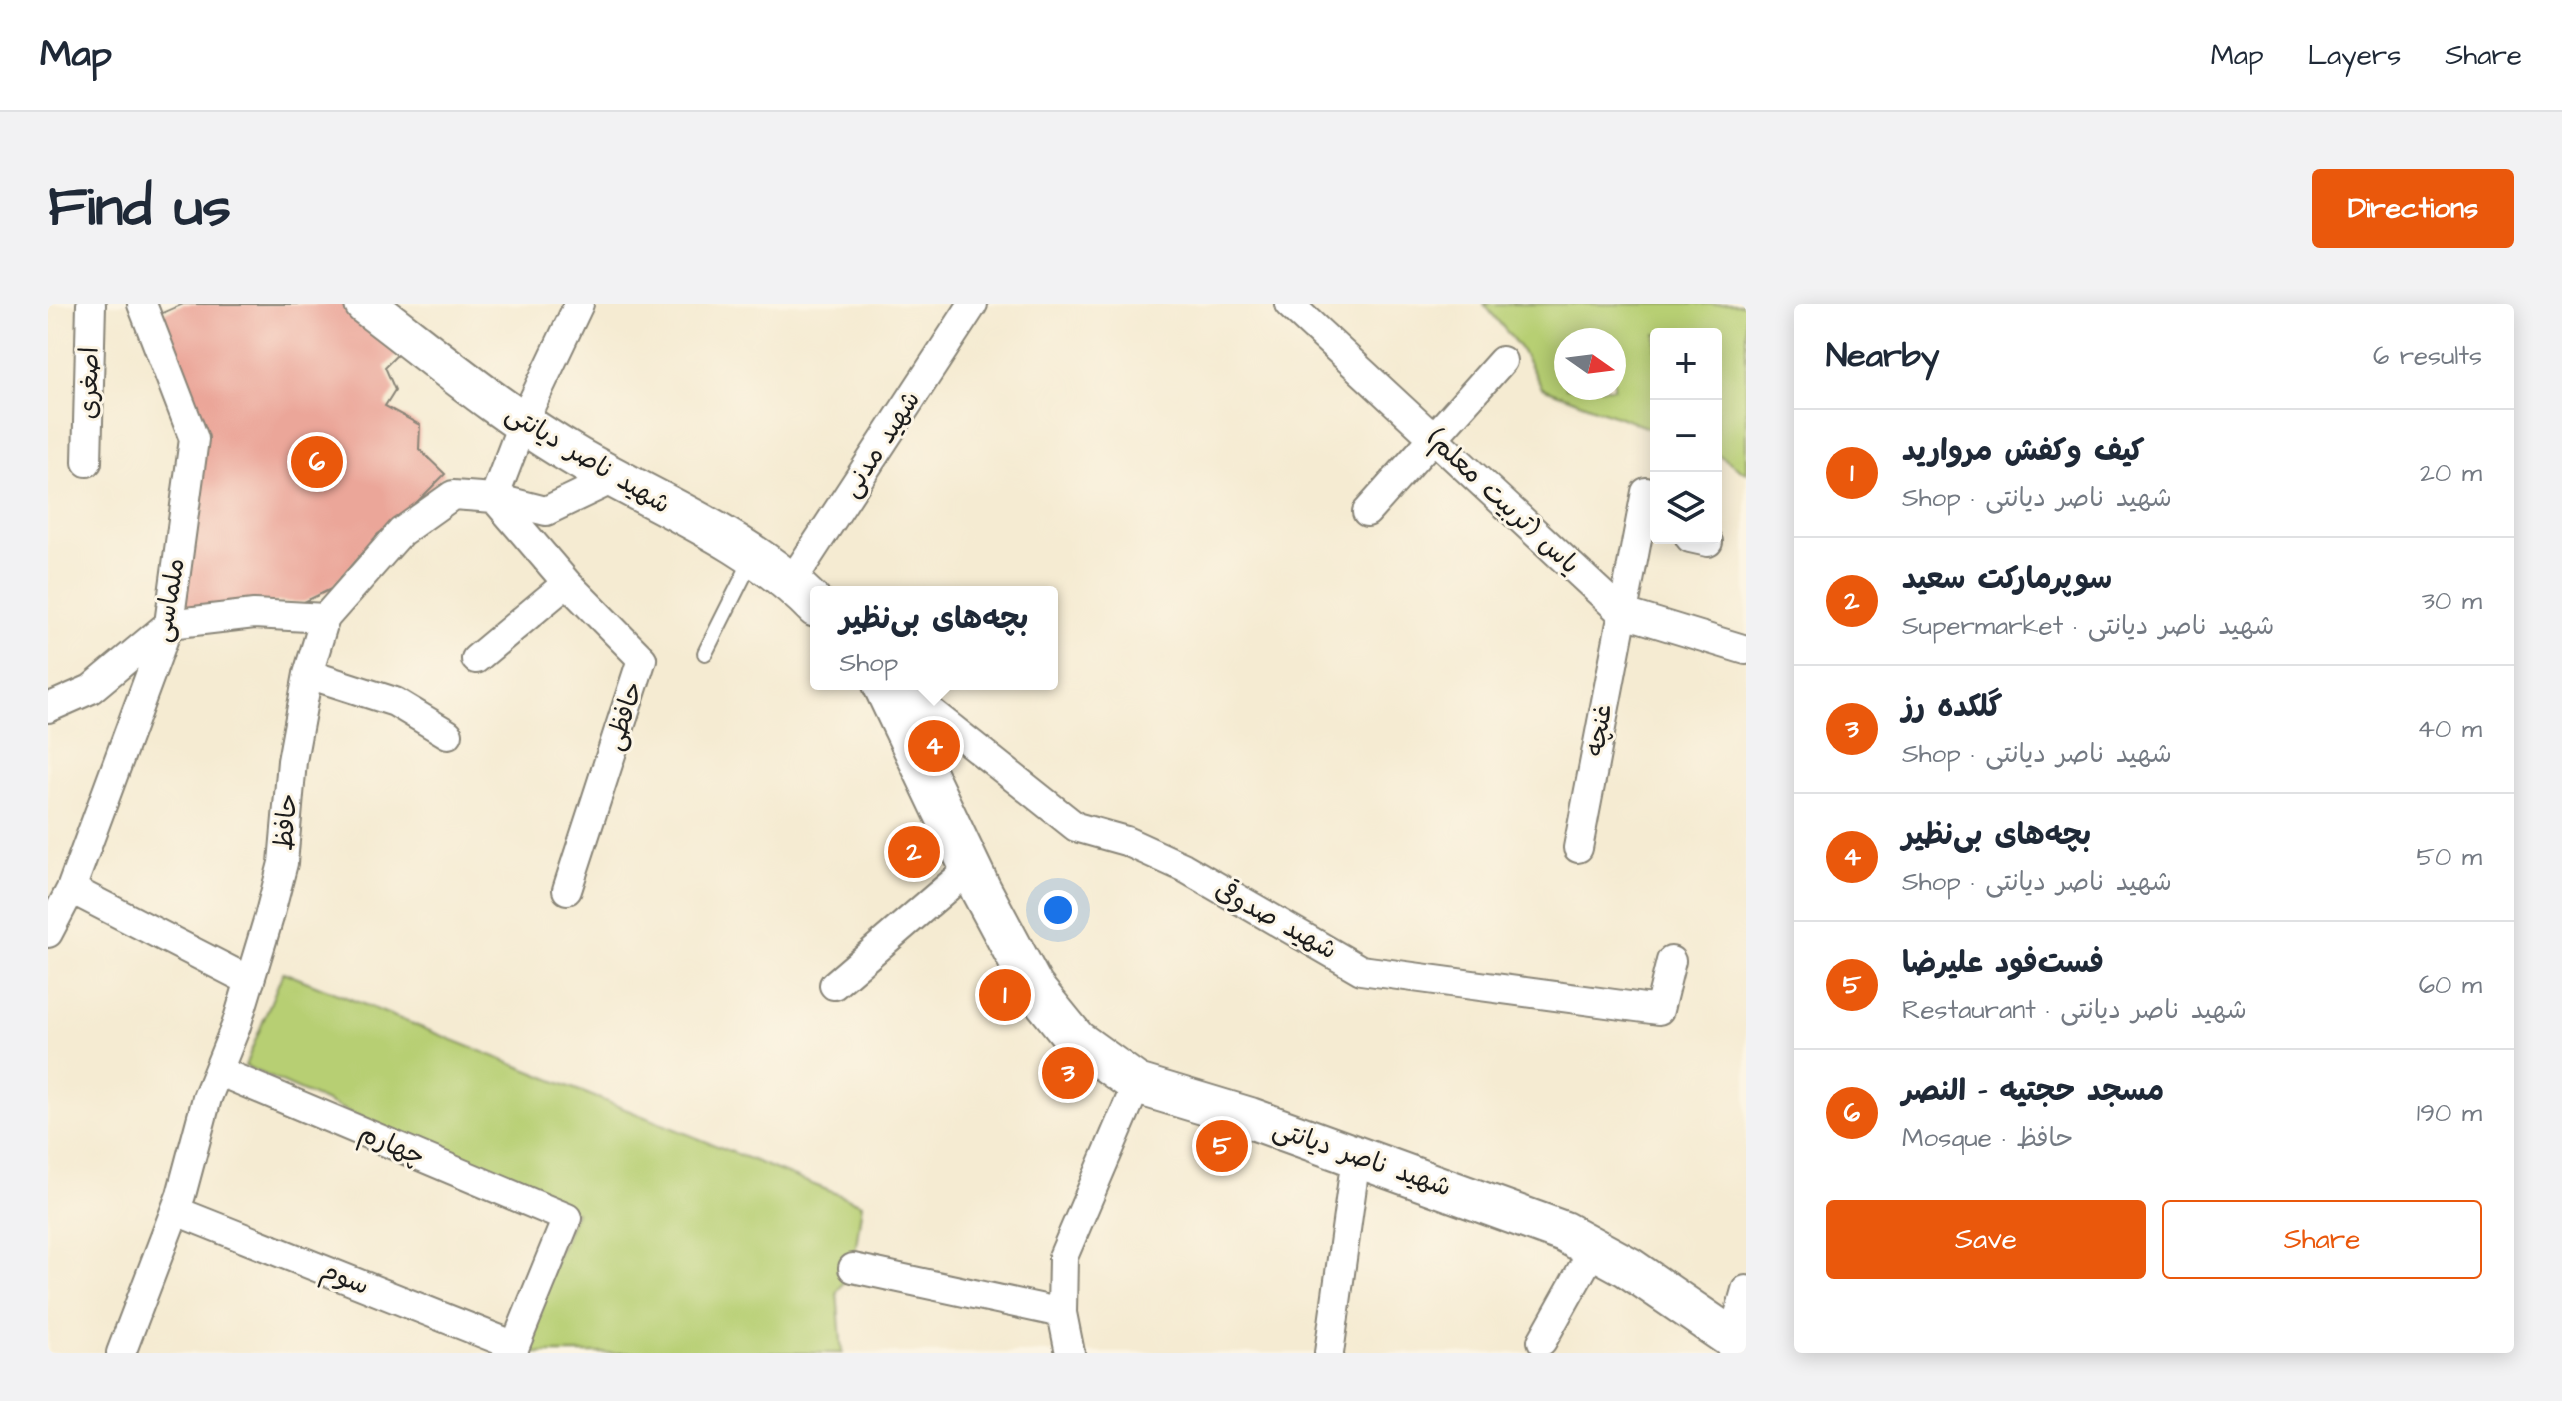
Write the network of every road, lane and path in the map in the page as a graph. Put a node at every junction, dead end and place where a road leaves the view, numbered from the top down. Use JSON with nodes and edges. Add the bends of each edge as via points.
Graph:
{"nodes":[{"id":1,"x":91,"y":304,"type":"edge"},
{"id":2,"x":142,"y":304,"type":"edge"},
{"id":3,"x":365,"y":304,"type":"edge"},
{"id":4,"x":579,"y":304,"type":"edge"},
{"id":5,"x":973,"y":304,"type":"edge"},
{"id":6,"x":1289,"y":304,"type":"edge"},
{"id":7,"x":1502,"y":361,"type":"dead end"},
{"id":8,"x":523,"y":422,"type":"junction"},
{"id":9,"x":1435,"y":438,"type":"junction"},
{"id":10,"x":87,"y":462,"type":"dead end"},
{"id":11,"x":615,"y":478,"type":"junction"},
{"id":12,"x":1646,"y":492,"type":"dead end"},
{"id":13,"x":494,"y":498,"type":"junction"},
{"id":14,"x":1367,"y":512,"type":"dead end"},
{"id":15,"x":1647,"y":529,"type":"edge"},
{"id":16,"x":754,"y":555,"type":"junction"},
{"id":17,"x":567,"y":583,"type":"junction"},
{"id":18,"x":803,"y":596,"type":"edge"},
{"id":19,"x":1621,"y":612,"type":"junction"},
{"id":20,"x":325,"y":618,"type":"junction"},
{"id":21,"x":169,"y":624,"type":"junction"},
{"id":22,"x":1746,"y":650,"type":"edge"},
{"id":23,"x":705,"y":653,"type":"dead end"},
{"id":24,"x":476,"y":659,"type":"dead end"},
{"id":25,"x":308,"y":674,"type":"junction"},
{"id":26,"x":886,"y":690,"type":"edge"},
{"id":27,"x":904,"y":690,"type":"edge"},
{"id":28,"x":48,"y":708,"type":"edge"},
{"id":29,"x":448,"y":734,"type":"dead end"},
{"id":30,"x":1578,"y":848,"type":"dead end"},
{"id":31,"x":970,"y":868,"type":"junction"},
{"id":32,"x":71,"y":889,"type":"junction"},
{"id":33,"x":567,"y":890,"type":"dead end"},
{"id":34,"x":48,"y":933,"type":"edge"},
{"id":35,"x":1671,"y":961,"type":"dead end"},
{"id":36,"x":250,"y":981,"type":"junction"},
{"id":37,"x":834,"y":985,"type":"dead end"},
{"id":38,"x":218,"y":1071,"type":"junction"},
{"id":39,"x":1137,"y":1084,"type":"junction"},
{"id":40,"x":1356,"y":1157,"type":"junction"},
{"id":41,"x":176,"y":1211,"type":"junction"},
{"id":42,"x":1594,"y":1248,"type":"junction"},
{"id":43,"x":853,"y":1268,"type":"dead end"},
{"id":44,"x":1746,"y":1290,"type":"edge"},
{"id":45,"x":1062,"y":1313,"type":"junction"},
{"id":46,"x":1542,"y":1341,"type":"dead end"},
{"id":47,"x":1739,"y":1344,"type":"edge"},
{"id":48,"x":513,"y":1349,"type":"edge"},
{"id":49,"x":121,"y":1353,"type":"edge"},
{"id":50,"x":1070,"y":1353,"type":"edge"},
{"id":51,"x":1329,"y":1353,"type":"edge"}],
"edges":[{"from":1,"to":10,"type":"street","name":"اصغری"},
{"from":2,"to":21,"type":"street","name":"ملماسی","via":[[194,439]]},
{"from":3,"to":8,"type":"main road","name":"شهید ناصر دیانتی"},
{"from":4,"to":8,"type":"street"},
{"from":5,"to":18,"type":"street","name":"شهید مدنی"},
{"from":6,"to":9,"type":"street","name":"یاس (تربیت معلم)"},
{"from":7,"to":9,"type":"street"},
{"from":8,"to":11,"type":"main road","name":"شهید ناصر دیانتی"},
{"from":8,"to":13,"type":"street"},
{"from":9,"to":14,"type":"street"},
{"from":9,"to":19,"type":"street","name":"یاس (تربیت معلم)"},
{"from":11,"to":13,"type":"street","name":"حافظ","via":[[546,511]]},
{"from":11,"to":16,"type":"main road","name":"شهید ناصر دیانتی"},
{"from":12,"to":15,"type":"street","name":"غنچه"},
{"from":13,"to":17,"type":"street","name":"حافظی"},
{"from":13,"to":20,"type":"street","name":"حافظ","via":[[453,495],[401,532]]},
{"from":15,"to":19,"type":"street","name":"غنچه"},
{"from":16,"to":18,"type":"main road","name":"شهید ناصر دیانتی"},
{"from":16,"to":23,"type":"lane"},
{"from":17,"to":24,"type":"street"},
{"from":17,"to":33,"type":"street","name":"حافظی","via":[[642,659]]},
{"from":19,"to":22,"type":"street","name":"یاس (تربیت معلم)"},
{"from":19,"to":30,"type":"street","name":"غنچه"},
{"from":20,"to":21,"type":"street","via":[[254,614]]},
{"from":20,"to":25,"type":"street","name":"حافظ"},
{"from":21,"to":28,"type":"street","via":[[91,689]]},
{"from":21,"to":32,"type":"street","name":"ملماسی"},
{"from":25,"to":29,"type":"street","via":[[395,702]]},
{"from":25,"to":36,"type":"street","name":"حافظ","via":[[292,761],[283,863]]},
{"from":26,"to":31,"type":"main road","name":"شهید ناصر دیانتی"},
{"from":27,"to":35,"type":"street","name":"شهید صدوقی","via":[[1076,827],[1126,841],[1183,867],[1361,970],[1659,1010]]},
{"from":31,"to":37,"type":"street"},
{"from":31,"to":39,"type":"main road","name":"شهید ناصر دیانتی","via":[[1033,987],[1076,1040]]},
{"from":32,"to":34,"type":"street","name":"ملماسی"},
{"from":32,"to":36,"type":"street"},
{"from":36,"to":38,"type":"street","name":"حافظ"},
{"from":38,"to":41,"type":"street","name":"حافظ"},
{"from":38,"to":48,"type":"street","name":"چهارم","via":[[567,1218]]},
{"from":39,"to":40,"type":"main road","name":"شهید ناصر دیانتی"},
{"from":39,"to":45,"type":"street","via":[[1063,1257]]},
{"from":40,"to":42,"type":"main road","name":"شهید ناصر دیانتی","via":[[1487,1202]]},
{"from":40,"to":51,"type":"street"},
{"from":41,"to":48,"type":"street","name":"سوم"},
{"from":41,"to":49,"type":"street","name":"حافظ"},
{"from":42,"to":46,"type":"street"},
{"from":42,"to":47,"type":"main road","name":"شهید ناصر دیانتی"},
{"from":43,"to":45,"type":"street"},
{"from":44,"to":47,"type":"street"},
{"from":45,"to":50,"type":"street"}]}
